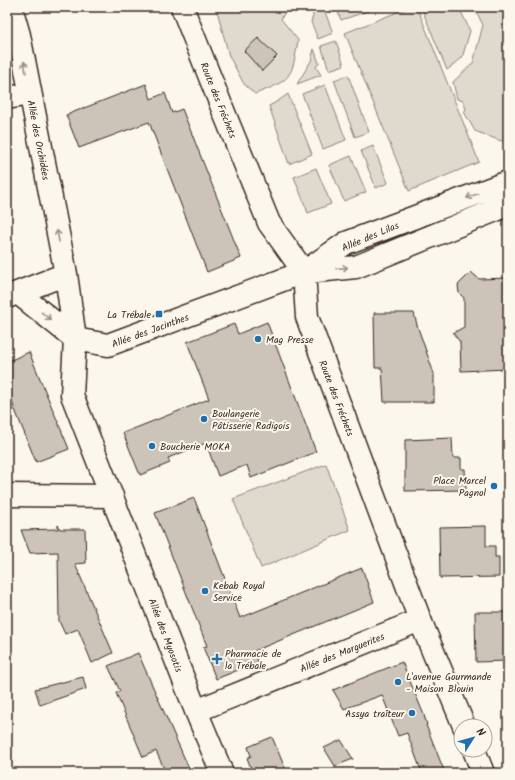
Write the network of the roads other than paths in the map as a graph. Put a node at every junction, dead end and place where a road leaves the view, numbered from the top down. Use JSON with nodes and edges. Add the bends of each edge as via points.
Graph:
{"nodes":[{"id":1,"x":11,"y":7,"type":"edge"},
{"id":2,"x":182,"y":7,"type":"edge"},
{"id":3,"x":30,"y":94,"type":"junction"},
{"id":4,"x":7,"y":98,"type":"edge"},
{"id":5,"x":508,"y":182,"type":"edge"},
{"id":6,"x":508,"y":205,"type":"edge"},
{"id":7,"x":304,"y":272,"type":"junction"},
{"id":8,"x":66,"y":274,"type":"junction"},
{"id":9,"x":12,"y":295,"type":"edge"},
{"id":10,"x":75,"y":339,"type":"junction"},
{"id":11,"x":7,"y":494,"type":"edge"},
{"id":12,"x":112,"y":496,"type":"junction"},
{"id":13,"x":420,"y":620,"type":"junction"},
{"id":14,"x":196,"y":711,"type":"junction"},
{"id":15,"x":461,"y":718,"type":"edge"},
{"id":16,"x":477,"y":758,"type":"edge"},
{"id":17,"x":222,"y":773,"type":"edge"},
{"id":18,"x":484,"y":773,"type":"edge"}],
"edges":[{"from":3,"to":1,"type":"street","name":"Allée des Orchidées","one_way":true},
{"from":2,"to":7,"type":"street","name":"Route des Fréchets","via":[[269,223]]},
{"from":3,"to":4,"type":"street"},
{"from":8,"to":3,"type":"street","name":"Allée des Orchidées","one_way":true},
{"from":5,"to":7,"type":"street","name":"Allée des Lilas","one_way":true,"via":[[346,243]]},
{"from":7,"to":6,"type":"street","name":"Allée des Lilas","one_way":true,"via":[[356,267]]},
{"from":7,"to":10,"type":"street","name":"Allée des Jacinthes","via":[[108,345]]},
{"from":7,"to":13,"type":"street","name":"Route des Fréchets","via":[[307,317]]},
{"from":8,"to":9,"type":"street"},
{"from":8,"to":10,"type":"street","name":"Allée des Orchidées"},
{"from":9,"to":10,"type":"street","name":"Allée des Jacinthes","one_way":true},
{"from":10,"to":12,"type":"street","via":[[72,395]]},
{"from":11,"to":12,"type":"street"},
{"from":12,"to":14,"type":"street","name":"Allée des Myosotis"},
{"from":13,"to":14,"type":"street","name":"Allée des Marguerites"},
{"from":13,"to":15,"type":"street","name":"Route des Fréchets"},
{"from":14,"to":17,"type":"street","name":"Allée des Myosotis"},
{"from":16,"to":18,"type":"street"}]}
